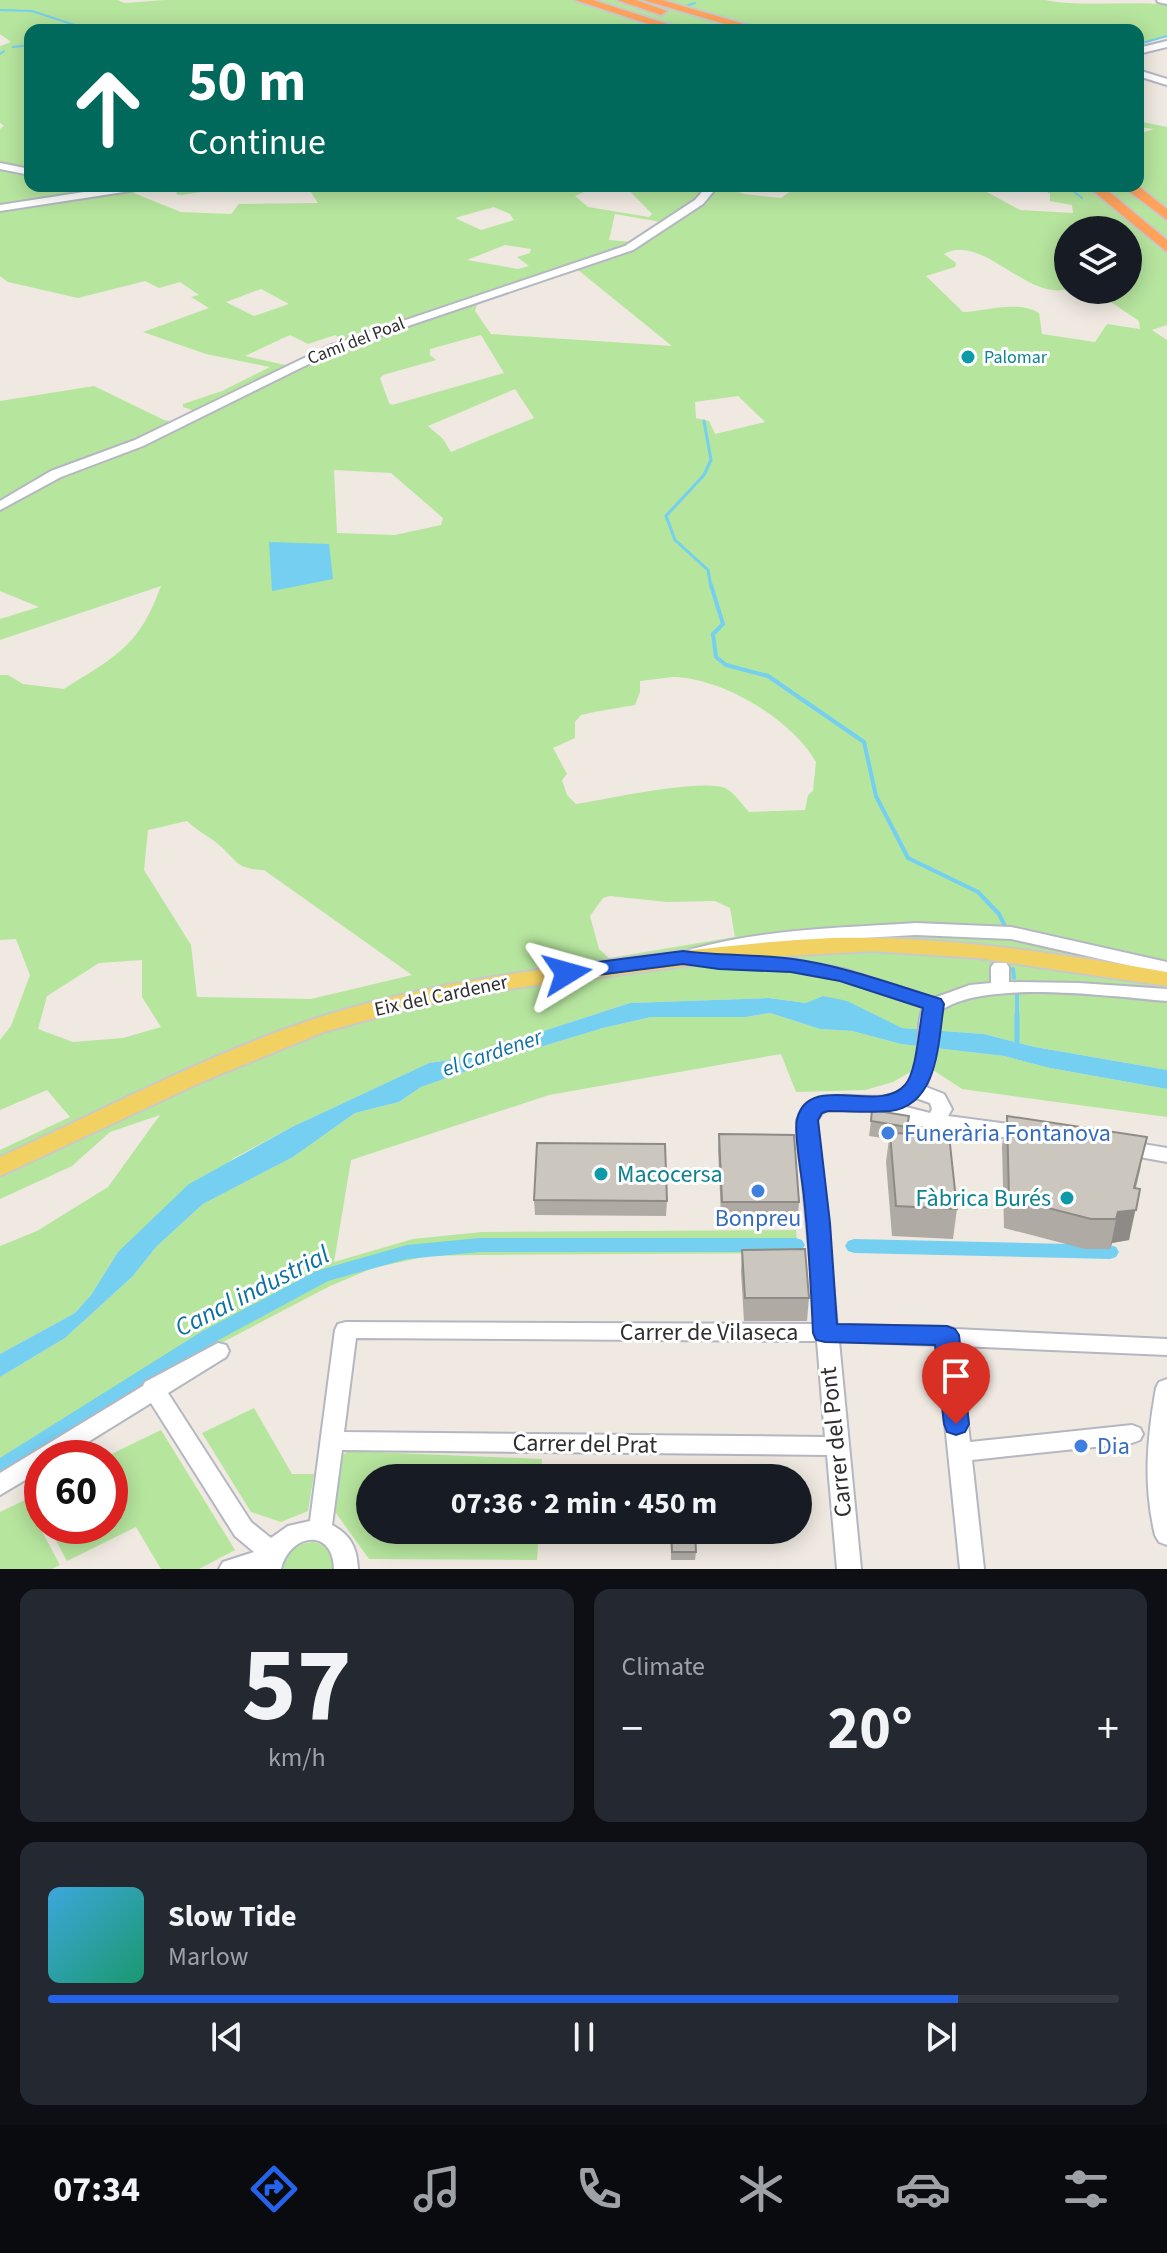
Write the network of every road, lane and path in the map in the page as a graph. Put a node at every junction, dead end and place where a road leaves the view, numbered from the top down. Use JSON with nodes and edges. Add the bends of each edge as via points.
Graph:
{"nodes":[{"id":1,"x":581,"y":0,"type":"edge"},
{"id":2,"x":602,"y":0,"type":"edge"},
{"id":3,"x":623,"y":0,"type":"edge"},
{"id":4,"x":649,"y":0,"type":"edge"},
{"id":5,"x":669,"y":24,"type":"edge"},
{"id":6,"x":674,"y":24,"type":"edge"},
{"id":7,"x":704,"y":24,"type":"edge"},
{"id":8,"x":737,"y":24,"type":"edge"},
{"id":9,"x":1167,"y":47,"type":"edge"},
{"id":10,"x":1144,"y":63,"type":"edge"},
{"id":11,"x":1144,"y":65,"type":"edge"},
{"id":12,"x":1167,"y":82,"type":"edge"},
{"id":13,"x":0,"y":166,"type":"edge"},
{"id":14,"x":24,"y":171,"type":"edge"},
{"id":15,"x":1144,"y":184,"type":"edge"},
{"id":16,"x":96,"y":192,"type":"edge"},
{"id":17,"x":708,"y":192,"type":"edge"},
{"id":18,"x":1101,"y":192,"type":"edge"},
{"id":19,"x":1118,"y":192,"type":"edge"},
{"id":20,"x":1137,"y":192,"type":"edge"},
{"id":21,"x":1167,"y":202,"type":"edge"},
{"id":22,"x":0,"y":208,"type":"edge"},
{"id":23,"x":1167,"y":216,"type":"edge"},
{"id":24,"x":1167,"y":232,"type":"edge"},
{"id":25,"x":1167,"y":248,"type":"edge"},
{"id":26,"x":0,"y":506,"type":"edge"},
{"id":27,"x":683,"y":957,"type":"junction"},
{"id":28,"x":1163,"y":975,"type":"edge"},
{"id":29,"x":1167,"y":995,"type":"edge"},
{"id":30,"x":932,"y":1007,"type":"junction"},
{"id":31,"x":914,"y":1090,"type":"junction"},
{"id":32,"x":891,"y":1103,"type":"junction"},
{"id":33,"x":936,"y":1119,"type":"junction"},
{"id":34,"x":1044,"y":1136,"type":"edge"},
{"id":35,"x":1105,"y":1145,"type":"edge"},
{"id":36,"x":1167,"y":1155,"type":"edge"},
{"id":37,"x":0,"y":1167,"type":"edge"},
{"id":38,"x":825,"y":1333,"type":"junction"},
{"id":39,"x":947,"y":1335,"type":"junction"},
{"id":40,"x":1167,"y":1347,"type":"edge"},
{"id":41,"x":218,"y":1351,"type":"dead end"},
{"id":42,"x":153,"y":1388,"type":"junction"},
{"id":43,"x":1167,"y":1388,"type":"edge"},
{"id":44,"x":1132,"y":1434,"type":"dead end"},
{"id":45,"x":71,"y":1440,"type":"edge"},
{"id":46,"x":334,"y":1441,"type":"junction"},
{"id":47,"x":836,"y":1446,"type":"junction"},
{"id":48,"x":959,"y":1452,"type":"junction"},
{"id":49,"x":24,"y":1470,"type":"edge"},
{"id":50,"x":0,"y":1485,"type":"edge"},
{"id":51,"x":320,"y":1530,"type":"junction"},
{"id":52,"x":1167,"y":1535,"type":"edge"},
{"id":53,"x":271,"y":1559,"type":"edge"},
{"id":54,"x":231,"y":1569,"type":"edge"},
{"id":55,"x":346,"y":1569,"type":"edge"},
{"id":56,"x":849,"y":1569,"type":"edge"},
{"id":57,"x":972,"y":1569,"type":"edge"}],
"edges":[{"from":1,"to":5,"type":"highway"},
{"from":2,"to":6,"type":"highway"},
{"from":3,"to":7,"type":"highway"},
{"from":4,"to":8,"type":"highway"},
{"from":9,"to":10,"type":"street"},
{"from":11,"to":12,"type":"street"},
{"from":13,"to":14,"type":"street"},
{"from":15,"to":21,"type":"highway"},
{"from":16,"to":22,"type":"street"},
{"from":17,"to":26,"type":"street","name":"Camí del Poal","via":[[629,248],[333,348],[149,438],[56,474]]},
{"from":18,"to":25,"type":"highway"},
{"from":19,"to":24,"type":"highway"},
{"from":20,"to":23,"type":"highway"},
{"from":27,"to":28,"type":"main road","name":"Eix del Cardener","via":[[841,944],[915,945]]},
{"from":27,"to":28,"type":"street","via":[[784,936],[916,929],[1000,940]]},
{"from":27,"to":30,"type":"street","via":[[791,965],[843,975]]},
{"from":27,"to":37,"type":"main road","name":"Eix del Cardener","via":[[505,983],[362,1013],[250,1053]]},
{"from":29,"to":30,"type":"street","via":[[1000,977]]},
{"from":30,"to":31,"type":"street","via":[[922,1072]]},
{"from":31,"to":32,"type":"street","name":"Carrer del Pont"},
{"from":31,"to":33,"type":"street","via":[[937,1099],[942,1109]]},
{"from":32,"to":33,"type":"street","via":[[905,1115]]},
{"from":32,"to":38,"type":"street","name":"Carrer del Pont","via":[[826,1103],[814,1108],[807,1120]]},
{"from":33,"to":34,"type":"street"},
{"from":35,"to":36,"type":"street"},
{"from":38,"to":39,"type":"street","name":"Carrer de Vilaseca"},
{"from":38,"to":46,"type":"street","name":"Carrer de Vilaseca","via":[[346,1330]]},
{"from":38,"to":47,"type":"street","name":"Carrer del Pont"},
{"from":39,"to":40,"type":"street","name":"Carrer de Vilaseca"},
{"from":39,"to":48,"type":"street"},
{"from":41,"to":42,"type":"street"},
{"from":42,"to":45,"type":"street"},
{"from":42,"to":53,"type":"street","via":[[243,1529]]},
{"from":43,"to":52,"type":"street","via":[[1157,1501]]},
{"from":44,"to":48,"type":"street"},
{"from":46,"to":47,"type":"street","name":"Carrer del Prat"},
{"from":46,"to":51,"type":"street"},
{"from":47,"to":56,"type":"street","name":"Carrer del Pont"},
{"from":48,"to":57,"type":"street"},
{"from":49,"to":50,"type":"street"},
{"from":51,"to":53,"type":"street","via":[[292,1533]]},
{"from":51,"to":55,"type":"street","via":[[343,1545]]},
{"from":53,"to":54,"type":"street"}]}
